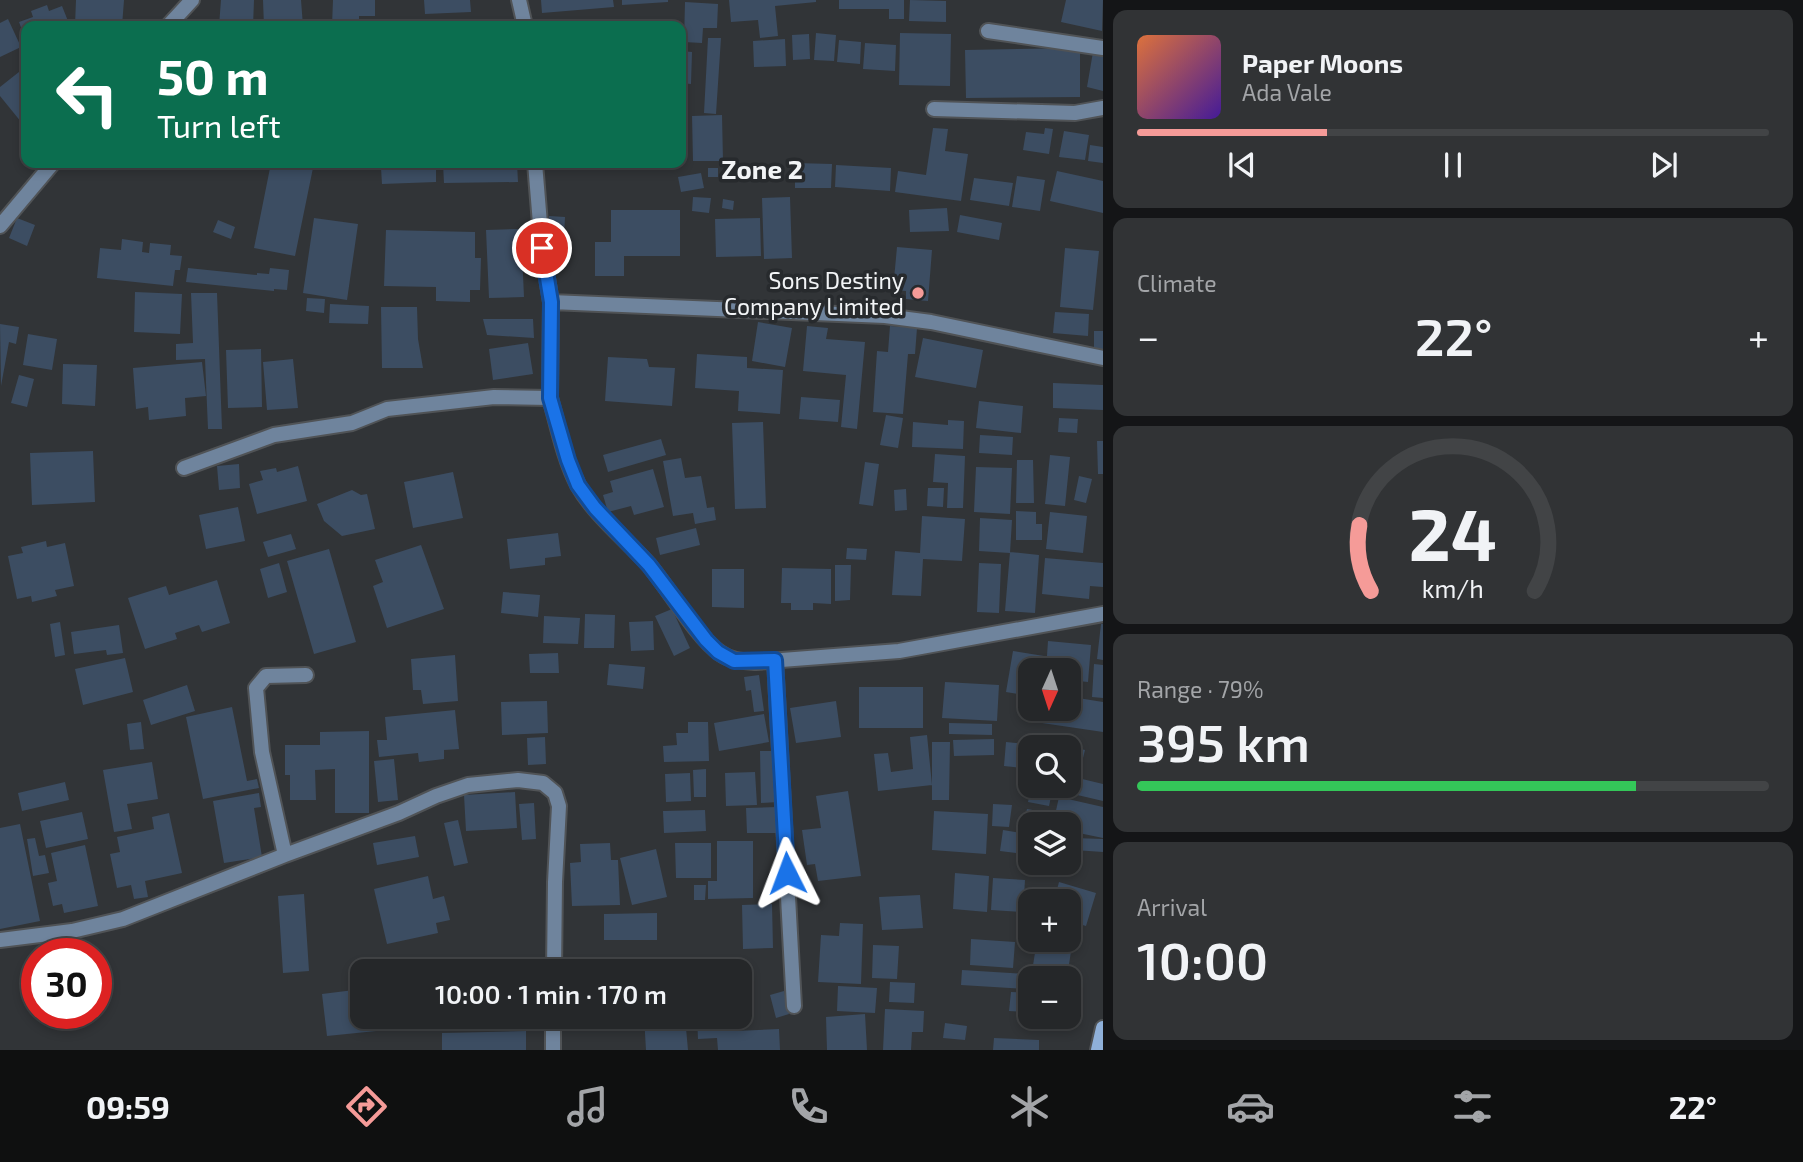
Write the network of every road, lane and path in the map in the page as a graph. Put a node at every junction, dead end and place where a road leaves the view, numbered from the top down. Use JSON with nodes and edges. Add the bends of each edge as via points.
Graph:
{"nodes":[{"id":1,"x":192,"y":0,"type":"edge"},
{"id":2,"x":519,"y":0,"type":"edge"},
{"id":3,"x":173,"y":21,"type":"edge"},
{"id":4,"x":524,"y":21,"type":"edge"},
{"id":5,"x":988,"y":31,"type":"dead end"},
{"id":6,"x":1103,"y":48,"type":"edge"},
{"id":7,"x":1103,"y":108,"type":"edge"},
{"id":8,"x":934,"y":109,"type":"dead end"},
{"id":9,"x":49,"y":168,"type":"edge"},
{"id":10,"x":535,"y":168,"type":"edge"},
{"id":11,"x":0,"y":226,"type":"edge"},
{"id":12,"x":551,"y":302,"type":"junction"},
{"id":13,"x":1103,"y":358,"type":"edge"},
{"id":14,"x":550,"y":398,"type":"junction"},
{"id":15,"x":184,"y":468,"type":"dead end"},
{"id":16,"x":1103,"y":614,"type":"edge"},
{"id":17,"x":775,"y":660,"type":"junction"},
{"id":18,"x":306,"y":675,"type":"dead end"},
{"id":19,"x":285,"y":855,"type":"junction"},
{"id":20,"x":0,"y":940,"type":"edge"},
{"id":21,"x":554,"y":959,"type":"edge"},
{"id":22,"x":794,"y":1006,"type":"dead end"},
{"id":23,"x":1103,"y":1028,"type":"edge"},
{"id":24,"x":554,"y":1029,"type":"edge"},
{"id":25,"x":553,"y":1050,"type":"edge"},
{"id":26,"x":1098,"y":1050,"type":"edge"}],
"edges":[{"from":1,"to":3,"type":"street"},
{"from":2,"to":4,"type":"street"},
{"from":5,"to":6,"type":"street"},
{"from":7,"to":8,"type":"street","via":[[1075,113]]},
{"from":9,"to":11,"type":"street"},
{"from":10,"to":12,"type":"street"},
{"from":12,"to":13,"type":"street","via":[[885,316]]},
{"from":12,"to":14,"type":"street"},
{"from":14,"to":15,"type":"street","via":[[494,397],[387,409],[352,423],[274,435]]},
{"from":14,"to":17,"type":"street","via":[[578,485],[649,565],[706,640],[734,661]]},
{"from":16,"to":17,"type":"street","via":[[899,651]]},
{"from":17,"to":22,"type":"street"},
{"from":18,"to":19,"type":"street","via":[[266,676],[256,688],[262,752]]},
{"from":19,"to":20,"type":"street","via":[[124,919]]},
{"from":19,"to":21,"type":"street","via":[[468,785],[518,780],[543,783],[555,793],[559,806]]},
{"from":23,"to":26,"type":"main road"},
{"from":24,"to":25,"type":"street"}]}
